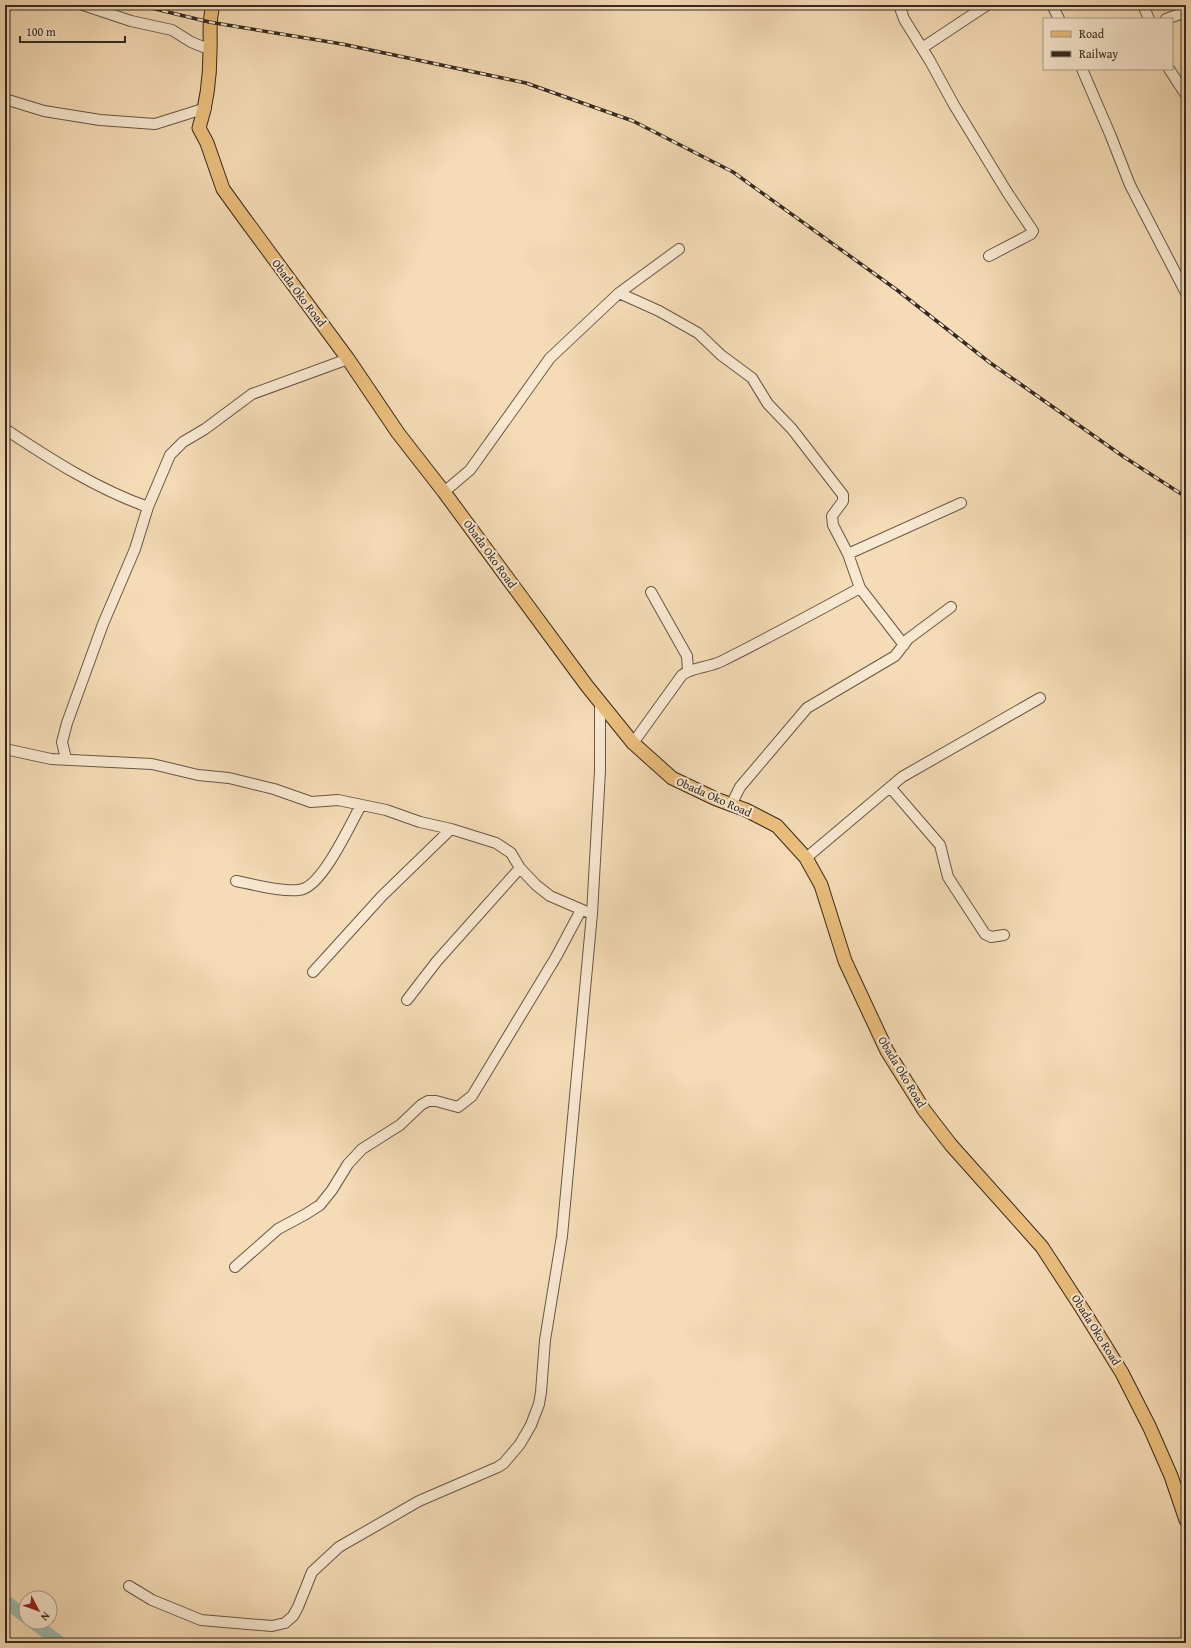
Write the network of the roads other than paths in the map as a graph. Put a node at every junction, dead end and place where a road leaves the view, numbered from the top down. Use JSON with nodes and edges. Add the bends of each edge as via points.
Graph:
{"nodes":[{"id":1,"x":83,"y":5,"type":"edge"},
{"id":2,"x":213,"y":5,"type":"edge"},
{"id":3,"x":899,"y":5,"type":"edge"},
{"id":4,"x":987,"y":5,"type":"edge"},
{"id":5,"x":1052,"y":5,"type":"edge"},
{"id":6,"x":1142,"y":5,"type":"edge"},
{"id":7,"x":1186,"y":12,"type":"edge"},
{"id":8,"x":1058,"y":18,"type":"edge"},
{"id":9,"x":1149,"y":18,"type":"edge"},
{"id":10,"x":1169,"y":18,"type":"edge"},
{"id":11,"x":922,"y":48,"type":"junction"},
{"id":12,"x":210,"y":50,"type":"junction"},
{"id":13,"x":1082,"y":70,"type":"edge"},
{"id":14,"x":1170,"y":70,"type":"edge"},
{"id":15,"x":1186,"y":95,"type":"edge"},
{"id":16,"x":5,"y":99,"type":"edge"},
{"id":17,"x":206,"y":108,"type":"junction"},
{"id":18,"x":679,"y":249,"type":"dead end"},
{"id":19,"x":989,"y":256,"type":"dead end"},
{"id":20,"x":619,"y":293,"type":"junction"},
{"id":21,"x":1186,"y":293,"type":"edge"},
{"id":22,"x":348,"y":359,"type":"junction"},
{"id":23,"x":5,"y":430,"type":"edge"},
{"id":24,"x":444,"y":492,"type":"junction"},
{"id":25,"x":961,"y":503,"type":"dead end"},
{"id":26,"x":148,"y":507,"type":"junction"},
{"id":27,"x":848,"y":554,"type":"junction"},
{"id":28,"x":860,"y":588,"type":"junction"},
{"id":29,"x":651,"y":592,"type":"dead end"},
{"id":30,"x":951,"y":607,"type":"dead end"},
{"id":31,"x":904,"y":645,"type":"junction"},
{"id":32,"x":688,"y":670,"type":"junction"},
{"id":33,"x":1040,"y":698,"type":"dead end"},
{"id":34,"x":600,"y":703,"type":"junction"},
{"id":35,"x":62,"y":742,"type":"junction"},
{"id":36,"x":633,"y":743,"type":"junction"},
{"id":37,"x":5,"y":748,"type":"edge"},
{"id":38,"x":51,"y":759,"type":"junction"},
{"id":39,"x":66,"y":759,"type":"junction"},
{"id":40,"x":890,"y":787,"type":"junction"},
{"id":41,"x":361,"y":805,"type":"junction"},
{"id":42,"x":731,"y":805,"type":"junction"},
{"id":43,"x":451,"y":829,"type":"junction"},
{"id":44,"x":806,"y":858,"type":"junction"},
{"id":45,"x":520,"y":868,"type":"junction"},
{"id":46,"x":236,"y":881,"type":"dead end"},
{"id":47,"x":581,"y":910,"type":"junction"},
{"id":48,"x":592,"y":914,"type":"junction"},
{"id":49,"x":1004,"y":934,"type":"dead end"},
{"id":50,"x":313,"y":972,"type":"dead end"},
{"id":51,"x":407,"y":1000,"type":"dead end"},
{"id":52,"x":235,"y":1267,"type":"dead end"},
{"id":53,"x":1186,"y":1520,"type":"edge"},
{"id":54,"x":128,"y":1586,"type":"dead end"}],
"edges":[{"from":1,"to":12,"type":"street","via":[[172,30]]},
{"from":2,"to":12,"type":"main road","name":"Obada Oko Road","via":[[209,22]]},
{"from":3,"to":11,"type":"street","via":[[904,19]]},
{"from":4,"to":11,"type":"street"},
{"from":5,"to":8,"type":"street"},
{"from":6,"to":9,"type":"street"},
{"from":7,"to":10,"type":"street"},
{"from":11,"to":19,"type":"street","via":[[1033,231]]},
{"from":12,"to":17,"type":"main road","name":"Obada Oko Road"},
{"from":13,"to":21,"type":"street","via":[[1130,185]]},
{"from":14,"to":15,"type":"street"},
{"from":16,"to":17,"type":"street","via":[[44,112],[155,124]]},
{"from":17,"to":22,"type":"main road","name":"Obada Oko Road","via":[[199,128],[223,189]]},
{"from":18,"to":20,"type":"street"},
{"from":20,"to":24,"type":"street","via":[[550,358],[470,470]]},
{"from":20,"to":27,"type":"street","via":[[659,310],[698,333],[721,355],[752,378],[768,404],[792,429],[843,495],[843,502],[833,512],[832,520]]},
{"from":22,"to":24,"type":"main road","name":"Obada Oko Road","via":[[398,433]]},
{"from":22,"to":26,"type":"street","via":[[252,394],[183,442],[164,465]]},
{"from":23,"to":26,"type":"street","via":[[40,453],[124,499]]},
{"from":24,"to":34,"type":"main road","name":"Obada Oko Road"},
{"from":25,"to":27,"type":"street"},
{"from":26,"to":35,"type":"street","via":[[135,549],[103,624]]},
{"from":27,"to":28,"type":"street"},
{"from":28,"to":31,"type":"street"},
{"from":28,"to":32,"type":"street","via":[[711,666]]},
{"from":29,"to":32,"type":"street","via":[[687,656]]},
{"from":30,"to":31,"type":"street","via":[[908,639]]},
{"from":31,"to":42,"type":"street","via":[[895,656],[807,708],[740,787]]},
{"from":32,"to":36,"type":"street"},
{"from":33,"to":40,"type":"street","via":[[902,777]]},
{"from":34,"to":36,"type":"main road","name":"Obada Oko Road"},
{"from":34,"to":48,"type":"street","via":[[600,771]]},
{"from":35,"to":38,"type":"street"},
{"from":35,"to":39,"type":"street"},
{"from":36,"to":42,"type":"main road","name":"Obada Oko Road","via":[[672,778]]},
{"from":37,"to":38,"type":"street"},
{"from":38,"to":39,"type":"street"},
{"from":39,"to":41,"type":"street","via":[[152,764],[198,775],[229,778],[274,789],[311,802],[338,800]]},
{"from":40,"to":44,"type":"street"},
{"from":40,"to":49,"type":"street","via":[[940,845],[948,878],[985,934],[991,937]]},
{"from":41,"to":43,"type":"street"},
{"from":41,"to":46,"type":"street","via":[[323,873],[314,883],[303,889],[292,890]]},
{"from":42,"to":44,"type":"main road","name":"Obada Oko Road","via":[[777,826]]},
{"from":43,"to":45,"type":"street","via":[[496,843],[511,853]]},
{"from":43,"to":50,"type":"street","via":[[382,896]]},
{"from":44,"to":53,"type":"main road","name":"Obada Oko Road","via":[[821,886],[845,961],[887,1051],[929,1116],[951,1145],[1042,1247],[1083,1310],[1122,1373],[1150,1428],[1171,1476]]},
{"from":45,"to":47,"type":"street","via":[[550,896]]},
{"from":45,"to":51,"type":"street","via":[[437,961]]},
{"from":47,"to":48,"type":"street"},
{"from":47,"to":52,"type":"street","via":[[556,958],[472,1096],[458,1107],[436,1101],[428,1101],[421,1105],[400,1125],[362,1149],[348,1164],[320,1204],[278,1229]]},
{"from":48,"to":54,"type":"street","via":[[562,1236],[544,1340],[541,1392],[531,1425],[520,1444],[498,1467],[419,1502],[339,1547],[312,1572],[298,1607],[285,1623],[272,1626],[201,1620],[152,1600]]}]}
